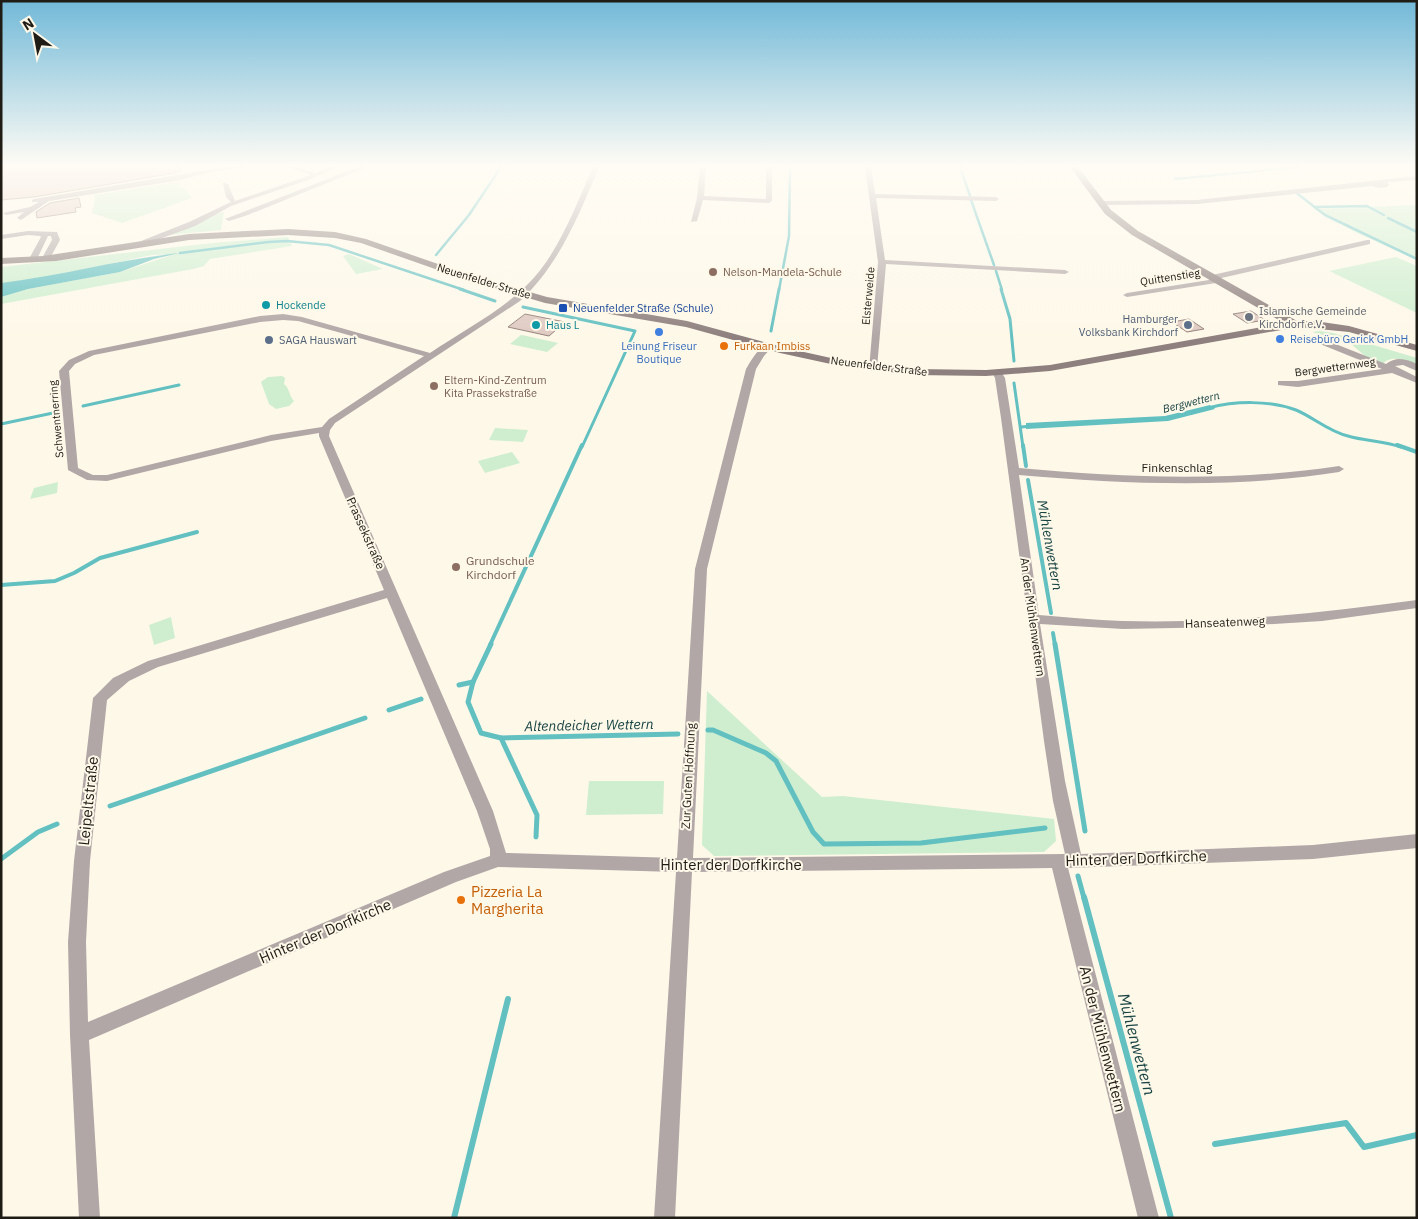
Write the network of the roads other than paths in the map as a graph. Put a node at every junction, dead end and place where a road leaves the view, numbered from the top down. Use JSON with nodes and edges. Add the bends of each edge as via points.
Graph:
{"nodes":[{"id":1,"x":192,"y":224,"type":"edge"},
{"id":2,"x":228,"y":224,"type":"edge"},
{"id":3,"x":569,"y":224,"type":"edge"},
{"id":4,"x":876,"y":224,"type":"edge"},
{"id":5,"x":1123,"y":224,"type":"edge"},
{"id":6,"x":42,"y":233,"type":"junction"},
{"id":7,"x":226,"y":236,"type":"junction"},
{"id":8,"x":2,"y":237,"type":"edge"},
{"id":9,"x":1367,"y":242,"type":"dead end"},
{"id":10,"x":140,"y":243,"type":"junction"},
{"id":11,"x":46,"y":258,"type":"junction"},
{"id":12,"x":33,"y":259,"type":"junction"},
{"id":13,"x":1,"y":261,"type":"edge"},
{"id":14,"x":882,"y":262,"type":"junction"},
{"id":15,"x":1065,"y":272,"type":"dead end"},
{"id":16,"x":1214,"y":280,"type":"junction"},
{"id":17,"x":523,"y":294,"type":"junction"},
{"id":18,"x":1127,"y":295,"type":"dead end"},
{"id":19,"x":1294,"y":324,"type":"junction"},
{"id":20,"x":1323,"y":342,"type":"dead end"},
{"id":21,"x":768,"y":347,"type":"junction"},
{"id":22,"x":1417,"y":348,"type":"edge"},
{"id":23,"x":432,"y":356,"type":"junction"},
{"id":24,"x":872,"y":368,"type":"junction"},
{"id":25,"x":1417,"y":368,"type":"edge"},
{"id":26,"x":1392,"y":370,"type":"junction"},
{"id":27,"x":997,"y":372,"type":"junction"},
{"id":28,"x":1417,"y":380,"type":"edge"},
{"id":29,"x":1281,"y":383,"type":"dead end"},
{"id":30,"x":325,"y":429,"type":"junction"},
{"id":31,"x":1339,"y":469,"type":"dead end"},
{"id":32,"x":1014,"y":471,"type":"junction"},
{"id":33,"x":392,"y":592,"type":"junction"},
{"id":34,"x":1417,"y":604,"type":"edge"},
{"id":35,"x":1033,"y":619,"type":"junction"},
{"id":36,"x":1417,"y":841,"type":"edge"},
{"id":37,"x":498,"y":860,"type":"junction"},
{"id":38,"x":1066,"y":861,"type":"junction"},
{"id":39,"x":683,"y":865,"type":"junction"},
{"id":40,"x":80,"y":1036,"type":"junction"},
{"id":41,"x":90,"y":1218,"type":"edge"},
{"id":42,"x":664,"y":1218,"type":"edge"},
{"id":43,"x":1149,"y":1218,"type":"edge"}],
"edges":[{"from":1,"to":10,"type":"street"},
{"from":2,"to":7,"type":"street"},
{"from":3,"to":17,"type":"street","via":[[537,280]]},
{"from":4,"to":14,"type":"street","name":"Elsterweide"},
{"from":5,"to":16,"type":"main road"},
{"from":6,"to":8,"type":"street"},
{"from":6,"to":11,"type":"street","via":[[52,233],[56,237]]},
{"from":6,"to":12,"type":"street","via":[[45,237]]},
{"from":7,"to":10,"type":"main road","name":"Neuenfelder Straße"},
{"from":7,"to":11,"type":"main road","name":"Neuenfelder Straße"},
{"from":7,"to":17,"type":"main road","name":"Neuenfelder Straße","via":[[288,232],[335,235],[363,241]]},
{"from":9,"to":16,"type":"street","name":"Quittenstieg"},
{"from":10,"to":11,"type":"main road","name":"Neuenfelder Straße"},
{"from":11,"to":12,"type":"main road","name":"Neuenfelder Straße"},
{"from":12,"to":13,"type":"main road","name":"Neuenfelder Straße"},
{"from":14,"to":15,"type":"street"},
{"from":14,"to":24,"type":"street","name":"Elsterweide"},
{"from":16,"to":18,"type":"street","name":"Quittenstieg"},
{"from":16,"to":19,"type":"main road"},
{"from":17,"to":21,"type":"main road","name":"Neuenfelder Straße","via":[[567,305],[687,324]]},
{"from":17,"to":23,"type":"street"},
{"from":19,"to":22,"type":"main road","name":"Neuenfelder Straße","via":[[1326,324]]},
{"from":19,"to":27,"type":"main road","name":"Neuenfelder Straße","via":[[1071,365]]},
{"from":20,"to":26,"type":"street"},
{"from":21,"to":24,"type":"main road","name":"Neuenfelder Straße"},
{"from":21,"to":39,"type":"street","name":"Zur Guten Hoffnung","via":[[751,369],[701,569]]},
{"from":23,"to":30,"type":"street","via":[[332,421]]},
{"from":23,"to":30,"type":"street","name":"Schwentnerring","via":[[283,316],[92,353],[70,363],[64,373],[73,470],[90,478],[106,478],[271,438]]},
{"from":24,"to":27,"type":"main road","name":"Neuenfelder Straße","via":[[930,373]]},
{"from":25,"to":26,"type":"street","name":"Bergwetternweg","via":[[1396,362],[1390,365]]},
{"from":26,"to":28,"type":"street"},
{"from":26,"to":29,"type":"street","name":"Bergwetternweg","via":[[1298,384]]},
{"from":27,"to":32,"type":"street","name":"An der Mühlenwettern"},
{"from":30,"to":33,"type":"street","name":"Prassekstraße","via":[[324,436]]},
{"from":31,"to":32,"type":"street","name":"Finkenschlag","via":[[1262,479],[1194,482],[1106,480]]},
{"from":32,"to":35,"type":"street","name":"An der Mühlenwettern"},
{"from":33,"to":37,"type":"street","name":"Prassekstraße","via":[[485,811],[498,850]]},
{"from":33,"to":40,"type":"street","name":"Leipeltstraße","via":[[153,664],[111,685],[100,698],[82,861],[77,942]]},
{"from":34,"to":35,"type":"street","name":"Hanseatenweg","via":[[1322,617],[1225,622],[1124,625]]},
{"from":35,"to":38,"type":"street","name":"An der Mühlenwettern","via":[[1064,822]]},
{"from":36,"to":38,"type":"street","name":"Hinter der Dorfkirche","via":[[1312,852]]},
{"from":37,"to":39,"type":"street","name":"Hinter der Dorfkirche"},
{"from":37,"to":40,"type":"street","name":"Hinter der Dorfkirche","via":[[450,877]]},
{"from":38,"to":39,"type":"street","name":"Hinter der Dorfkirche"},
{"from":38,"to":43,"type":"street","name":"An der Mühlenwettern"},
{"from":39,"to":42,"type":"street","name":"Zur Guten Hoffnung"},
{"from":40,"to":41,"type":"street","name":"Leipeltstraße"}]}
